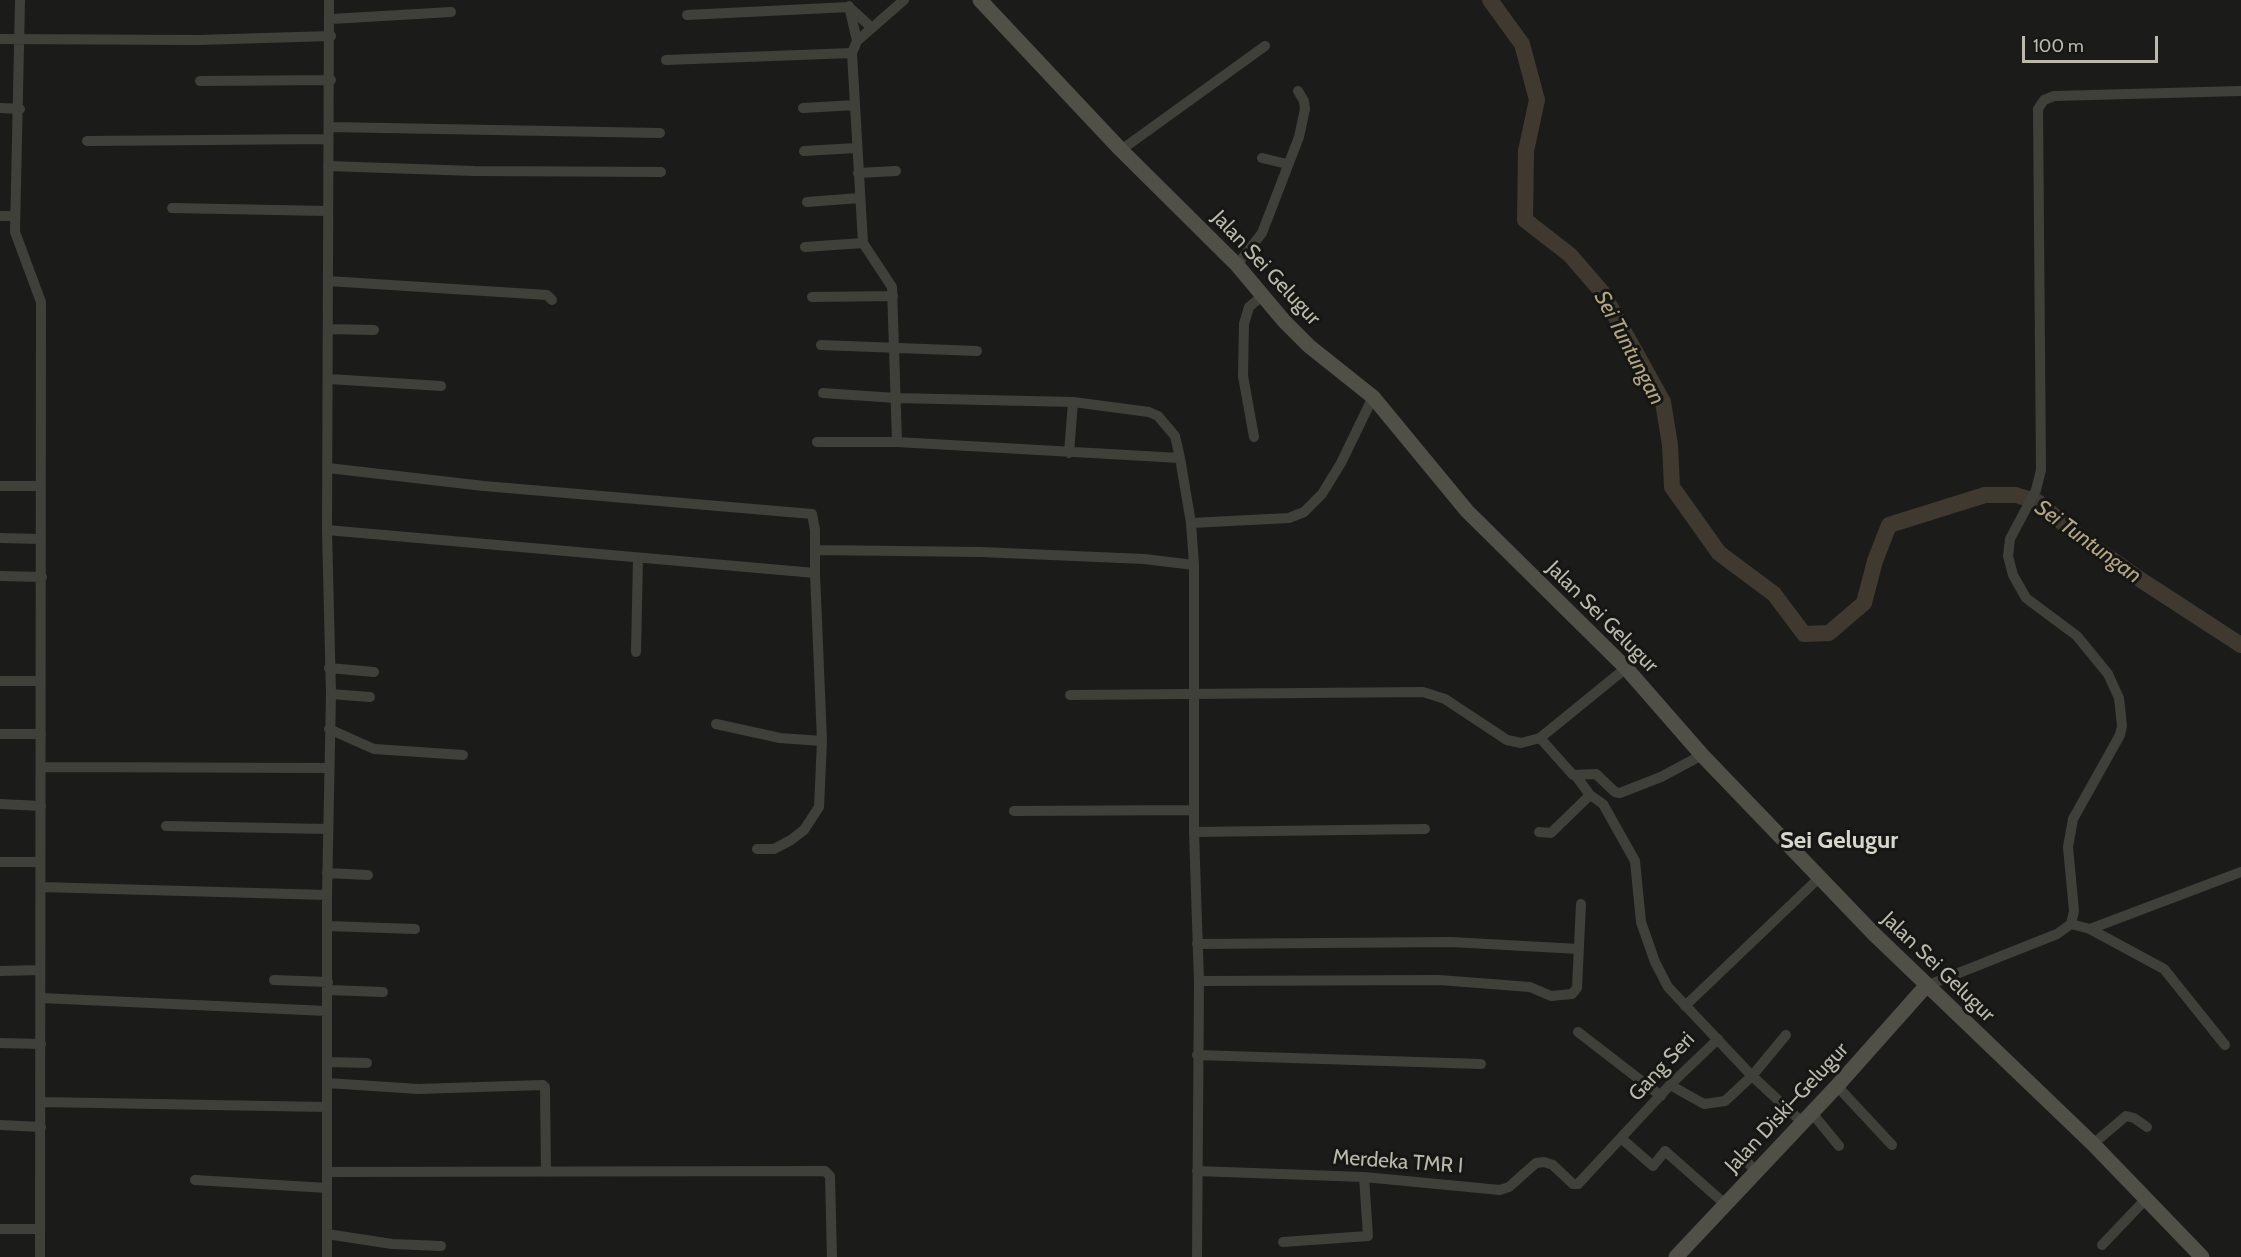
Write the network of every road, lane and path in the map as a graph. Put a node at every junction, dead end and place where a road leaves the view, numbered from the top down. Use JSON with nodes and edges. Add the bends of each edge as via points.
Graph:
{"nodes":[{"id":1,"x":20,"y":0,"type":"edge"},
{"id":2,"x":329,"y":0,"type":"edge"},
{"id":3,"x":904,"y":0,"type":"edge"},
{"id":4,"x":980,"y":0,"type":"edge"},
{"id":5,"x":846,"y":3,"type":"edge"},
{"id":6,"x":451,"y":12,"type":"dead end"},
{"id":7,"x":687,"y":15,"type":"dead end"},
{"id":8,"x":331,"y":19,"type":"junction"},
{"id":9,"x":872,"y":28,"type":"junction"},
{"id":10,"x":331,"y":36,"type":"junction"},
{"id":11,"x":0,"y":39,"type":"edge"},
{"id":12,"x":21,"y":39,"type":"junction"},
{"id":13,"x":857,"y":41,"type":"junction"},
{"id":14,"x":1265,"y":46,"type":"dead end"},
{"id":15,"x":852,"y":53,"type":"junction"},
{"id":16,"x":666,"y":60,"type":"dead end"},
{"id":17,"x":331,"y":80,"type":"junction"},
{"id":18,"x":200,"y":81,"type":"dead end"},
{"id":19,"x":1298,"y":91,"type":"dead end"},
{"id":20,"x":2241,"y":91,"type":"edge"},
{"id":21,"x":855,"y":105,"type":"junction"},
{"id":22,"x":0,"y":108,"type":"edge"},
{"id":23,"x":803,"y":108,"type":"dead end"},
{"id":24,"x":20,"y":109,"type":"junction"},
{"id":25,"x":329,"y":127,"type":"junction"},
{"id":26,"x":660,"y":133,"type":"dead end"},
{"id":27,"x":328,"y":139,"type":"junction"},
{"id":28,"x":87,"y":141,"type":"dead end"},
{"id":29,"x":856,"y":148,"type":"junction"},
{"id":30,"x":1121,"y":150,"type":"junction"},
{"id":31,"x":804,"y":151,"type":"dead end"},
{"id":32,"x":1262,"y":158,"type":"dead end"},
{"id":33,"x":1287,"y":164,"type":"junction"},
{"id":34,"x":328,"y":165,"type":"junction"},
{"id":35,"x":896,"y":171,"type":"dead end"},
{"id":36,"x":661,"y":172,"type":"dead end"},
{"id":37,"x":858,"y":173,"type":"junction"},
{"id":38,"x":859,"y":198,"type":"junction"},
{"id":39,"x":807,"y":202,"type":"dead end"},
{"id":40,"x":172,"y":208,"type":"dead end"},
{"id":41,"x":327,"y":211,"type":"junction"},
{"id":42,"x":0,"y":216,"type":"edge"},
{"id":43,"x":14,"y":216,"type":"junction"},
{"id":44,"x":863,"y":243,"type":"junction"},
{"id":45,"x":805,"y":248,"type":"dead end"},
{"id":46,"x":1237,"y":265,"type":"junction"},
{"id":47,"x":328,"y":281,"type":"junction"},
{"id":48,"x":892,"y":296,"type":"junction"},
{"id":49,"x":1262,"y":296,"type":"junction"},
{"id":50,"x":812,"y":297,"type":"dead end"},
{"id":51,"x":552,"y":300,"type":"dead end"},
{"id":52,"x":329,"y":329,"type":"junction"},
{"id":53,"x":374,"y":330,"type":"dead end"},
{"id":54,"x":821,"y":345,"type":"dead end"},
{"id":55,"x":895,"y":346,"type":"junction"},
{"id":56,"x":977,"y":351,"type":"dead end"},
{"id":57,"x":329,"y":379,"type":"junction"},
{"id":58,"x":441,"y":386,"type":"dead end"},
{"id":59,"x":823,"y":393,"type":"dead end"},
{"id":60,"x":1373,"y":397,"type":"junction"},
{"id":61,"x":896,"y":398,"type":"junction"},
{"id":62,"x":1073,"y":402,"type":"junction"},
{"id":63,"x":1254,"y":437,"type":"dead end"},
{"id":64,"x":817,"y":442,"type":"dead end"},
{"id":65,"x":897,"y":442,"type":"junction"},
{"id":66,"x":1069,"y":453,"type":"junction"},
{"id":67,"x":1180,"y":458,"type":"junction"},
{"id":68,"x":328,"y":468,"type":"junction"},
{"id":69,"x":0,"y":486,"type":"edge"},
{"id":70,"x":41,"y":486,"type":"junction"},
{"id":71,"x":1191,"y":523,"type":"junction"},
{"id":72,"x":327,"y":530,"type":"junction"},
{"id":73,"x":0,"y":538,"type":"edge"},
{"id":74,"x":41,"y":539,"type":"junction"},
{"id":75,"x":815,"y":550,"type":"junction"},
{"id":76,"x":638,"y":559,"type":"junction"},
{"id":77,"x":1194,"y":565,"type":"junction"},
{"id":78,"x":814,"y":573,"type":"junction"},
{"id":79,"x":0,"y":576,"type":"edge"},
{"id":80,"x":42,"y":577,"type":"junction"},
{"id":81,"x":636,"y":652,"type":"dead end"},
{"id":82,"x":329,"y":668,"type":"junction"},
{"id":83,"x":1626,"y":668,"type":"junction"},
{"id":84,"x":374,"y":672,"type":"dead end"},
{"id":85,"x":0,"y":681,"type":"edge"},
{"id":86,"x":40,"y":681,"type":"junction"},
{"id":87,"x":1194,"y":692,"type":"junction"},
{"id":88,"x":331,"y":694,"type":"junction"},
{"id":89,"x":1070,"y":695,"type":"dead end"},
{"id":90,"x":370,"y":698,"type":"dead end"},
{"id":91,"x":716,"y":724,"type":"dead end"},
{"id":92,"x":329,"y":729,"type":"junction"},
{"id":93,"x":0,"y":734,"type":"edge"},
{"id":94,"x":41,"y":734,"type":"junction"},
{"id":95,"x":1540,"y":738,"type":"junction"},
{"id":96,"x":822,"y":741,"type":"junction"},
{"id":97,"x":463,"y":755,"type":"dead end"},
{"id":98,"x":1701,"y":755,"type":"junction"},
{"id":99,"x":41,"y":767,"type":"junction"},
{"id":100,"x":328,"y":768,"type":"junction"},
{"id":101,"x":1576,"y":776,"type":"junction"},
{"id":102,"x":1590,"y":795,"type":"junction"},
{"id":103,"x":0,"y":804,"type":"edge"},
{"id":104,"x":41,"y":806,"type":"junction"},
{"id":105,"x":1194,"y":810,"type":"junction"},
{"id":106,"x":1014,"y":811,"type":"dead end"},
{"id":107,"x":166,"y":826,"type":"dead end"},
{"id":108,"x":328,"y":829,"type":"junction"},
{"id":109,"x":1425,"y":829,"type":"dead end"},
{"id":110,"x":1194,"y":832,"type":"junction"},
{"id":111,"x":1539,"y":832,"type":"dead end"},
{"id":112,"x":757,"y":849,"type":"dead end"},
{"id":113,"x":0,"y":862,"type":"edge"},
{"id":114,"x":40,"y":862,"type":"junction"},
{"id":115,"x":2241,"y":872,"type":"edge"},
{"id":116,"x":327,"y":873,"type":"junction"},
{"id":117,"x":368,"y":875,"type":"dead end"},
{"id":118,"x":1820,"y":878,"type":"junction"},
{"id":119,"x":41,"y":888,"type":"junction"},
{"id":120,"x":327,"y":895,"type":"junction"},
{"id":121,"x":1581,"y":904,"type":"dead end"},
{"id":122,"x":2071,"y":924,"type":"junction"},
{"id":123,"x":327,"y":926,"type":"junction"},
{"id":124,"x":415,"y":929,"type":"dead end"},
{"id":125,"x":2090,"y":929,"type":"junction"},
{"id":126,"x":1197,"y":944,"type":"junction"},
{"id":127,"x":1578,"y":948,"type":"junction"},
{"id":128,"x":40,"y":970,"type":"junction"},
{"id":129,"x":0,"y":971,"type":"edge"},
{"id":130,"x":274,"y":980,"type":"dead end"},
{"id":131,"x":1199,"y":981,"type":"junction"},
{"id":132,"x":328,"y":986,"type":"junction"},
{"id":133,"x":1926,"y":986,"type":"junction"},
{"id":134,"x":383,"y":992,"type":"dead end"},
{"id":135,"x":41,"y":998,"type":"junction"},
{"id":136,"x":1685,"y":1006,"type":"junction"},
{"id":137,"x":327,"y":1011,"type":"junction"},
{"id":138,"x":1578,"y":1032,"type":"dead end"},
{"id":139,"x":1786,"y":1035,"type":"dead end"},
{"id":140,"x":1718,"y":1039,"type":"junction"},
{"id":141,"x":0,"y":1043,"type":"edge"},
{"id":142,"x":41,"y":1044,"type":"junction"},
{"id":143,"x":2225,"y":1045,"type":"dead end"},
{"id":144,"x":1197,"y":1056,"type":"junction"},
{"id":145,"x":327,"y":1062,"type":"junction"},
{"id":146,"x":367,"y":1063,"type":"dead end"},
{"id":147,"x":1481,"y":1064,"type":"dead end"},
{"id":148,"x":1752,"y":1076,"type":"junction"},
{"id":149,"x":327,"y":1083,"type":"junction"},
{"id":150,"x":1670,"y":1085,"type":"junction"},
{"id":151,"x":1837,"y":1086,"type":"junction"},
{"id":152,"x":1661,"y":1096,"type":"junction"},
{"id":153,"x":41,"y":1102,"type":"junction"},
{"id":154,"x":327,"y":1107,"type":"junction"},
{"id":155,"x":1807,"y":1118,"type":"junction"},
{"id":156,"x":0,"y":1125,"type":"edge"},
{"id":157,"x":41,"y":1127,"type":"junction"},
{"id":158,"x":2147,"y":1127,"type":"dead end"},
{"id":159,"x":1622,"y":1139,"type":"junction"},
{"id":160,"x":2093,"y":1144,"type":"junction"},
{"id":161,"x":1892,"y":1145,"type":"dead end"},
{"id":162,"x":1839,"y":1146,"type":"dead end"},
{"id":163,"x":1743,"y":1158,"type":"dead end"},
{"id":164,"x":1197,"y":1171,"type":"junction"},
{"id":165,"x":328,"y":1172,"type":"junction"},
{"id":166,"x":546,"y":1172,"type":"junction"},
{"id":167,"x":1757,"y":1172,"type":"junction"},
{"id":168,"x":1364,"y":1177,"type":"junction"},
{"id":169,"x":195,"y":1180,"type":"dead end"},
{"id":170,"x":1578,"y":1184,"type":"joint"},
{"id":171,"x":327,"y":1188,"type":"junction"},
{"id":172,"x":2145,"y":1200,"type":"junction"},
{"id":173,"x":1725,"y":1204,"type":"junction"},
{"id":174,"x":0,"y":1229,"type":"edge"},
{"id":175,"x":40,"y":1229,"type":"junction"},
{"id":176,"x":327,"y":1234,"type":"junction"},
{"id":177,"x":1283,"y":1242,"type":"dead end"},
{"id":178,"x":2102,"y":1245,"type":"dead end"},
{"id":179,"x":441,"y":1246,"type":"dead end"},
{"id":180,"x":40,"y":1257,"type":"edge"},
{"id":181,"x":327,"y":1257,"type":"edge"},
{"id":182,"x":832,"y":1257,"type":"edge"},
{"id":183,"x":1197,"y":1257,"type":"edge"},
{"id":184,"x":1676,"y":1257,"type":"edge"},
{"id":185,"x":2202,"y":1257,"type":"edge"}],
"edges":[{"from":1,"to":12,"type":"street"},
{"from":2,"to":8,"type":"street"},
{"from":3,"to":9,"type":"street"},
{"from":4,"to":30,"type":"main road","name":"Jalan Sei Gelugur"},
{"from":5,"to":7,"type":"street"},
{"from":5,"to":9,"type":"street"},
{"from":5,"to":13,"type":"street"},
{"from":6,"to":8,"type":"street"},
{"from":8,"to":10,"type":"street"},
{"from":9,"to":13,"type":"street"},
{"from":10,"to":12,"type":"street"},
{"from":10,"to":17,"type":"street"},
{"from":11,"to":12,"type":"street"},
{"from":12,"to":24,"type":"street"},
{"from":13,"to":15,"type":"street"},
{"from":14,"to":30,"type":"street"},
{"from":15,"to":16,"type":"street"},
{"from":15,"to":21,"type":"street"},
{"from":17,"to":18,"type":"street"},
{"from":17,"to":25,"type":"street"},
{"from":19,"to":33,"type":"street","via":[[1305,109],[1299,137]]},
{"from":20,"to":122,"type":"street","via":[[2050,96],[2041,104],[2036,126],[2041,470],[2036,490],[2013,532],[2008,556],[2022,592],[2077,636],[2108,674],[2119,698],[2120,735],[2077,809],[2070,831],[2074,911]]},
{"from":21,"to":23,"type":"street"},
{"from":21,"to":29,"type":"street"},
{"from":22,"to":24,"type":"street"},
{"from":24,"to":43,"type":"street"},
{"from":25,"to":26,"type":"street"},
{"from":25,"to":27,"type":"street"},
{"from":27,"to":28,"type":"street"},
{"from":27,"to":34,"type":"street"},
{"from":29,"to":31,"type":"street"},
{"from":29,"to":37,"type":"street"},
{"from":30,"to":46,"type":"main road","name":"Jalan Sei Gelugur"},
{"from":32,"to":33,"type":"street"},
{"from":33,"to":46,"type":"street","via":[[1262,233]]},
{"from":34,"to":36,"type":"street"},
{"from":34,"to":41,"type":"street"},
{"from":35,"to":37,"type":"street"},
{"from":37,"to":38,"type":"street"},
{"from":38,"to":39,"type":"street"},
{"from":38,"to":44,"type":"street"},
{"from":40,"to":41,"type":"street"},
{"from":41,"to":47,"type":"street"},
{"from":42,"to":43,"type":"street"},
{"from":43,"to":70,"type":"street","via":[[17,241],[41,302]]},
{"from":44,"to":45,"type":"street"},
{"from":44,"to":48,"type":"street","via":[[891,282]]},
{"from":46,"to":49,"type":"main road","name":"Jalan Sei Gelugur"},
{"from":47,"to":51,"type":"street","via":[[547,295]]},
{"from":47,"to":52,"type":"street"},
{"from":48,"to":50,"type":"street"},
{"from":48,"to":55,"type":"street"},
{"from":49,"to":60,"type":"main road","name":"Jalan Sei Gelugur","via":[[1309,346]]},
{"from":49,"to":63,"type":"street","via":[[1249,307],[1244,324],[1242,376]]},
{"from":52,"to":53,"type":"street"},
{"from":52,"to":57,"type":"street"},
{"from":54,"to":55,"type":"street"},
{"from":55,"to":56,"type":"street"},
{"from":55,"to":61,"type":"street"},
{"from":57,"to":58,"type":"street"},
{"from":57,"to":68,"type":"street"},
{"from":59,"to":61,"type":"street"},
{"from":60,"to":71,"type":"street","via":[[1322,494],[1304,512],[1289,518]]},
{"from":60,"to":83,"type":"main road","name":"Jalan Sei Gelugur","via":[[1467,511]]},
{"from":61,"to":62,"type":"street"},
{"from":61,"to":65,"type":"street"},
{"from":62,"to":66,"type":"street"},
{"from":62,"to":67,"type":"street","via":[[1158,416],[1175,436]]},
{"from":64,"to":65,"type":"street"},
{"from":65,"to":66,"type":"street"},
{"from":66,"to":67,"type":"street"},
{"from":67,"to":71,"type":"street"},
{"from":68,"to":72,"type":"street"},
{"from":68,"to":75,"type":"street","via":[[484,486],[808,512],[814,519]]},
{"from":69,"to":70,"type":"street"},
{"from":70,"to":74,"type":"street"},
{"from":71,"to":77,"type":"street"},
{"from":72,"to":76,"type":"street"},
{"from":72,"to":82,"type":"street"},
{"from":73,"to":74,"type":"street"},
{"from":74,"to":80,"type":"street"},
{"from":75,"to":77,"type":"street","via":[[981,552]]},
{"from":75,"to":78,"type":"street"},
{"from":76,"to":78,"type":"street"},
{"from":76,"to":81,"type":"street"},
{"from":77,"to":87,"type":"street"},
{"from":78,"to":96,"type":"street"},
{"from":79,"to":80,"type":"street"},
{"from":80,"to":86,"type":"street"},
{"from":82,"to":84,"type":"street"},
{"from":82,"to":88,"type":"street"},
{"from":83,"to":95,"type":"street"},
{"from":83,"to":98,"type":"main road","name":"Jalan Sei Gelugur"},
{"from":85,"to":86,"type":"street"},
{"from":86,"to":94,"type":"street"},
{"from":87,"to":89,"type":"street"},
{"from":87,"to":95,"type":"street","via":[[1423,692],[1445,699],[1507,740],[1521,743]]},
{"from":87,"to":105,"type":"street"},
{"from":88,"to":90,"type":"street"},
{"from":88,"to":92,"type":"street"},
{"from":91,"to":96,"type":"street","via":[[780,738]]},
{"from":92,"to":97,"type":"street","via":[[374,749]]},
{"from":92,"to":100,"type":"street"},
{"from":93,"to":94,"type":"street"},
{"from":94,"to":99,"type":"street"},
{"from":95,"to":101,"type":"street"},
{"from":96,"to":112,"type":"street","via":[[817,812],[791,840],[774,849]]},
{"from":98,"to":101,"type":"street","via":[[1620,793],[1596,774]]},
{"from":98,"to":118,"type":"main road","name":"Jalan Sei Gelugur"},
{"from":99,"to":100,"type":"street"},
{"from":99,"to":104,"type":"street"},
{"from":100,"to":108,"type":"street"},
{"from":101,"to":102,"type":"street"},
{"from":102,"to":111,"type":"street","via":[[1551,833]]},
{"from":102,"to":136,"type":"street","via":[[1603,804],[1635,861],[1641,922],[1648,946],[1668,987]]},
{"from":103,"to":104,"type":"street"},
{"from":104,"to":114,"type":"street"},
{"from":105,"to":106,"type":"street"},
{"from":105,"to":110,"type":"street"},
{"from":107,"to":108,"type":"street"},
{"from":108,"to":116,"type":"street"},
{"from":109,"to":110,"type":"street"},
{"from":110,"to":126,"type":"street"},
{"from":113,"to":114,"type":"street"},
{"from":114,"to":119,"type":"street"},
{"from":115,"to":125,"type":"street"},
{"from":116,"to":117,"type":"street"},
{"from":116,"to":120,"type":"street"},
{"from":118,"to":133,"type":"main road","name":"Jalan Sei Gelugur"},
{"from":118,"to":136,"type":"street"},
{"from":119,"to":120,"type":"street"},
{"from":119,"to":128,"type":"street"},
{"from":120,"to":123,"type":"street"},
{"from":121,"to":127,"type":"street"},
{"from":122,"to":125,"type":"street"},
{"from":122,"to":133,"type":"street","via":[[2057,934]]},
{"from":123,"to":124,"type":"street"},
{"from":123,"to":132,"type":"street"},
{"from":125,"to":143,"type":"street","via":[[2164,969]]},
{"from":126,"to":127,"type":"street","via":[[1451,942]]},
{"from":126,"to":131,"type":"street"},
{"from":127,"to":131,"type":"street","via":[[1576,988],[1572,994],[1564,995],[1551,996],[1530,987],[1486,981]]},
{"from":128,"to":129,"type":"street"},
{"from":128,"to":135,"type":"street"},
{"from":130,"to":132,"type":"street"},
{"from":131,"to":144,"type":"street"},
{"from":132,"to":134,"type":"street"},
{"from":132,"to":137,"type":"street"},
{"from":133,"to":151,"type":"main road","name":"Jalan Diski–Gelugur"},
{"from":133,"to":160,"type":"main road","name":"Jalan Sei Gelugur"},
{"from":135,"to":137,"type":"street"},
{"from":135,"to":142,"type":"street"},
{"from":136,"to":140,"type":"street"},
{"from":137,"to":145,"type":"street"},
{"from":138,"to":152,"type":"street"},
{"from":139,"to":148,"type":"street"},
{"from":140,"to":148,"type":"street","name":"Gang Seri"},
{"from":140,"to":150,"type":"street","name":"Gang Seri"},
{"from":141,"to":142,"type":"street"},
{"from":142,"to":153,"type":"street"},
{"from":144,"to":147,"type":"street"},
{"from":144,"to":164,"type":"street"},
{"from":145,"to":146,"type":"street"},
{"from":145,"to":149,"type":"street"},
{"from":148,"to":150,"type":"street","via":[[1725,1101],[1711,1105],[1695,1101]]},
{"from":148,"to":155,"type":"street","name":"Gang Seri"},
{"from":149,"to":154,"type":"street"},
{"from":149,"to":166,"type":"street","via":[[418,1089],[543,1085]]},
{"from":150,"to":152,"type":"street","name":"Gang Seri"},
{"from":151,"to":155,"type":"main road","name":"Jalan Diski–Gelugur"},
{"from":151,"to":161,"type":"street"},
{"from":152,"to":159,"type":"street","name":"Gang Seri"},
{"from":153,"to":154,"type":"street"},
{"from":153,"to":157,"type":"street"},
{"from":154,"to":165,"type":"street"},
{"from":155,"to":162,"type":"street","name":"Gang Seri"},
{"from":155,"to":167,"type":"main road","name":"Jalan Diski–Gelugur"},
{"from":156,"to":157,"type":"street"},
{"from":157,"to":175,"type":"street"},
{"from":158,"to":160,"type":"street","via":[[2134,1118],[2122,1117]]},
{"from":159,"to":170,"type":"street","name":"Gang Seri"},
{"from":159,"to":173,"type":"street","via":[[1653,1166],[1665,1151]]},
{"from":160,"to":172,"type":"main road","name":"Jalan Sei Gelugur"},
{"from":163,"to":167,"type":"street"},
{"from":164,"to":168,"type":"street","name":"Merdeka TMR I"},
{"from":164,"to":183,"type":"street"},
{"from":165,"to":166,"type":"street"},
{"from":165,"to":171,"type":"street"},
{"from":166,"to":182,"type":"street","via":[[825,1171],[830,1176]]},
{"from":167,"to":173,"type":"main road","name":"Jalan Diski–Gelugur"},
{"from":168,"to":170,"type":"street","name":"Merdeka TMR I","via":[[1500,1191],[1536,1163],[1544,1162]]},
{"from":168,"to":177,"type":"street","via":[[1368,1236]]},
{"from":169,"to":171,"type":"street"},
{"from":171,"to":176,"type":"street"},
{"from":172,"to":178,"type":"street"},
{"from":172,"to":185,"type":"main road","name":"Jalan Sei Gelugur"},
{"from":173,"to":184,"type":"main road","name":"Jalan Diski–Gelugur"},
{"from":174,"to":175,"type":"street"},
{"from":175,"to":180,"type":"street"},
{"from":176,"to":179,"type":"street","via":[[392,1244]]},
{"from":176,"to":181,"type":"street"}]}
